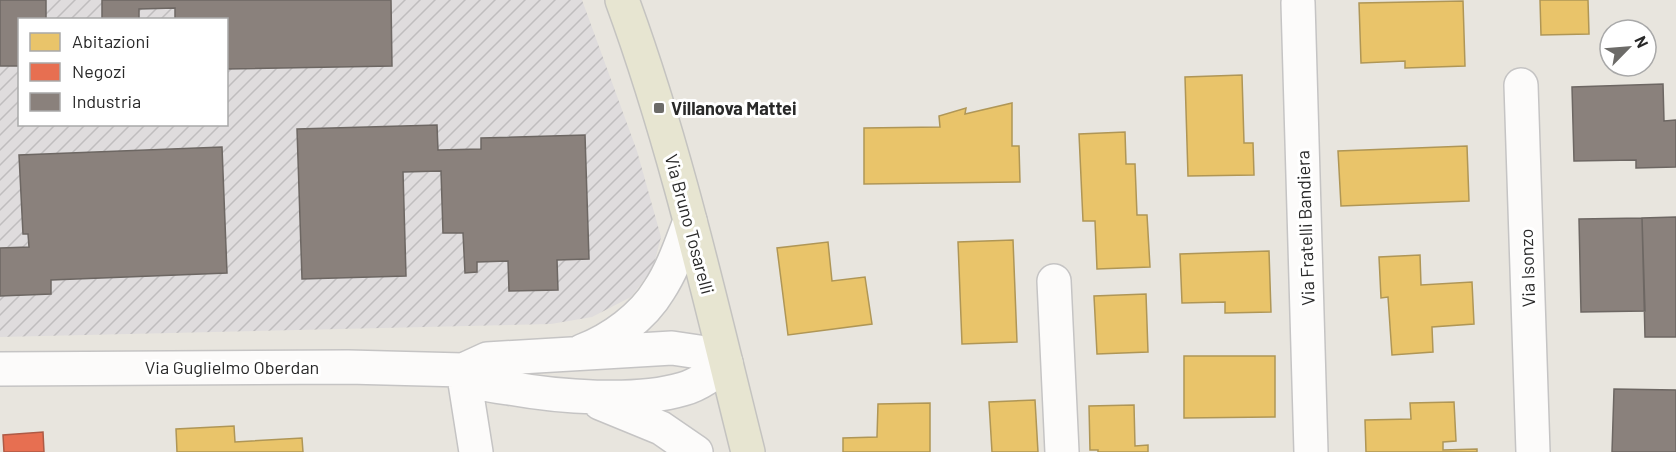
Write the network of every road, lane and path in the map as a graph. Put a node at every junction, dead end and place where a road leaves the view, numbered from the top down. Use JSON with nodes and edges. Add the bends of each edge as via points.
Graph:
{"nodes":[{"id":1,"x":622,"y":0,"type":"edge"},
{"id":2,"x":1298,"y":3,"type":"dead end"},
{"id":3,"x":1521,"y":85,"type":"dead end"},
{"id":4,"x":690,"y":221,"type":"junction"},
{"id":5,"x":1054,"y":281,"type":"dead end"},
{"id":6,"x":577,"y":353,"type":"junction"},
{"id":7,"x":726,"y":363,"type":"junction"},
{"id":8,"x":0,"y":369,"type":"edge"},
{"id":9,"x":463,"y":370,"type":"junction"},
{"id":10,"x":584,"y":397,"type":"junction"},
{"id":11,"x":476,"y":452,"type":"edge"},
{"id":12,"x":696,"y":452,"type":"edge"},
{"id":13,"x":748,"y":452,"type":"edge"},
{"id":14,"x":1062,"y":452,"type":"edge"},
{"id":15,"x":1311,"y":452,"type":"edge"},
{"id":16,"x":1533,"y":452,"type":"edge"}],
"edges":[{"from":1,"to":4,"type":"main road","name":"Via Bruno Tosarelli"},
{"from":2,"to":15,"type":"street","name":"Via Fratelli Bandiera"},
{"from":3,"to":16,"type":"street","name":"Via Isonzo"},
{"from":4,"to":6,"type":"street","name":"Via Guglielmo Oberdan","via":[[658,292],[621,329]]},
{"from":4,"to":7,"type":"main road","name":"Via Bruno Tosarelli"},
{"from":5,"to":14,"type":"street"},
{"from":6,"to":7,"type":"street","name":"Via Guglielmo Oberdan","via":[[672,348],[699,352]]},
{"from":6,"to":9,"type":"street","name":"Via Guglielmo Oberdan","via":[[487,359]]},
{"from":7,"to":10,"type":"street","name":"Via Guglielmo Oberdan","via":[[707,379],[684,389],[657,395]]},
{"from":7,"to":13,"type":"main road","name":"Via Bruno Tosarelli"},
{"from":8,"to":9,"type":"street","name":"Via Guglielmo Oberdan","via":[[348,366]]},
{"from":9,"to":10,"type":"street","name":"Via Guglielmo Oberdan","via":[[482,383]]},
{"from":9,"to":11,"type":"street"},
{"from":10,"to":12,"type":"street","name":"Via Guglielmo Oberdan","via":[[661,428]]}]}
